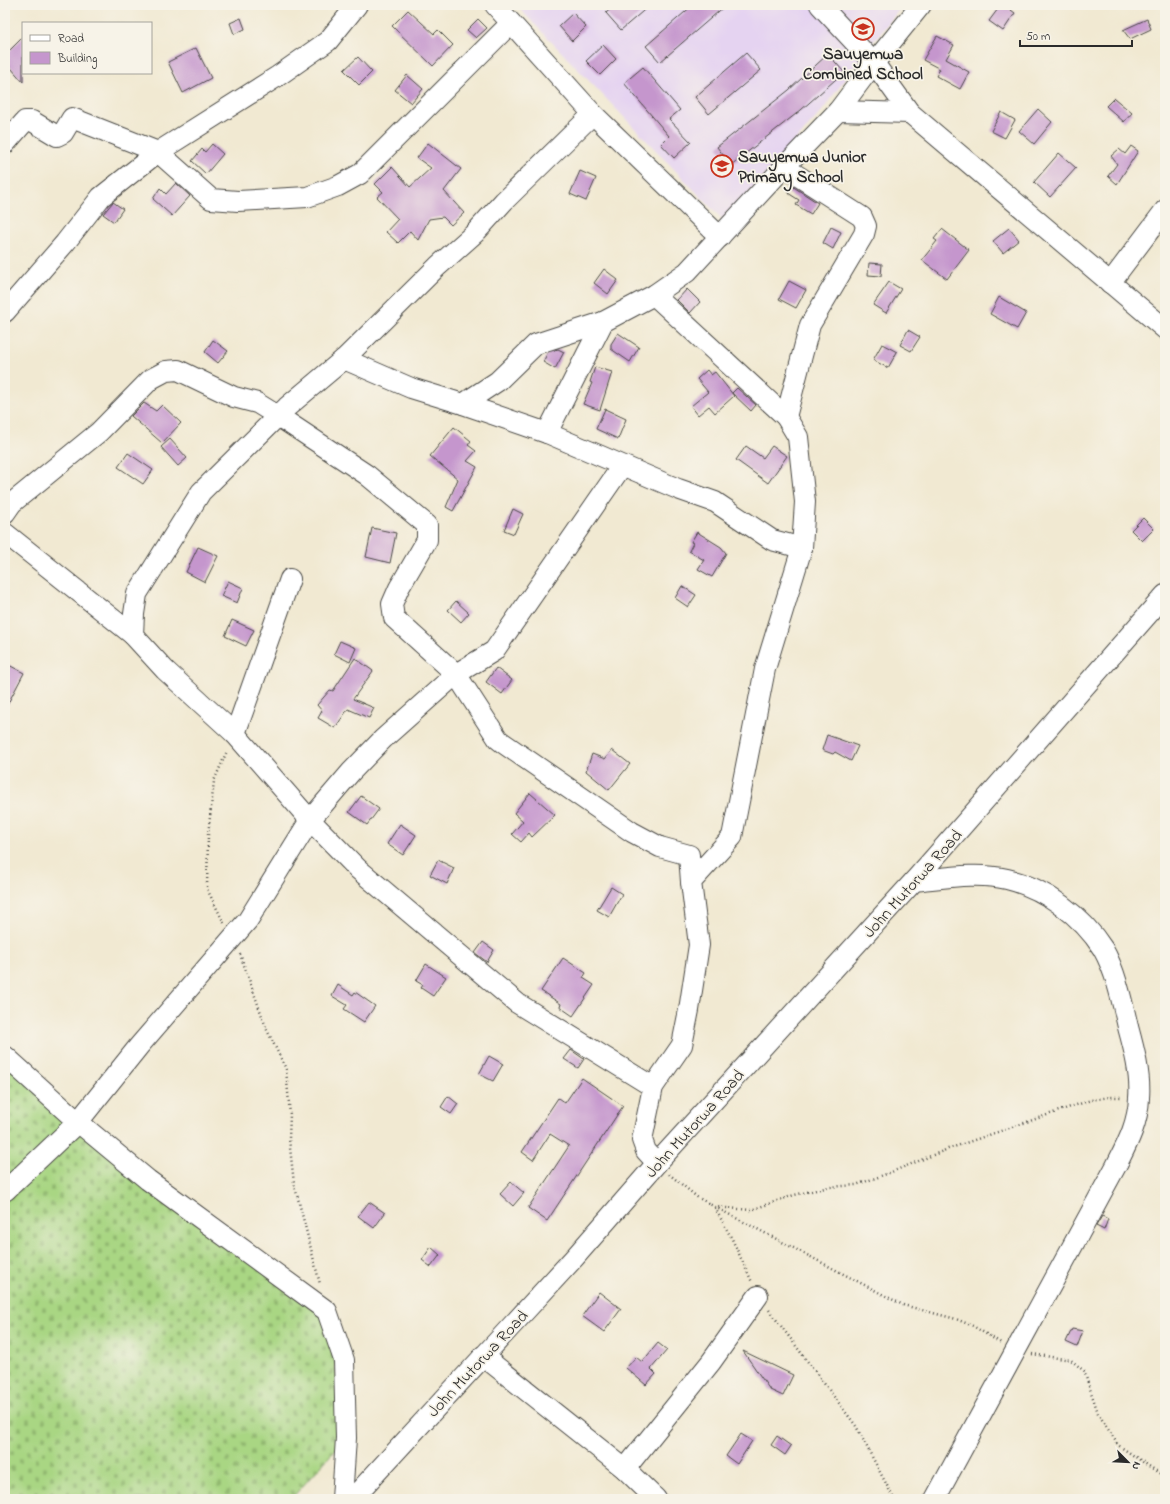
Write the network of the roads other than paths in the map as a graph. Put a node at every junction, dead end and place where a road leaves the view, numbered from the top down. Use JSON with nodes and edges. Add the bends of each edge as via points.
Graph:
{"nodes":[{"id":1,"x":357,"y":5,"type":"edge"},
{"id":2,"x":495,"y":5,"type":"edge"},
{"id":3,"x":820,"y":5,"type":"edge"},
{"id":4,"x":921,"y":5,"type":"edge"},
{"id":5,"x":511,"y":23,"type":"junction"},
{"id":6,"x":874,"y":63,"type":"junction"},
{"id":7,"x":838,"y":111,"type":"junction"},
{"id":8,"x":910,"y":113,"type":"junction"},
{"id":9,"x":593,"y":114,"type":"junction"},
{"id":10,"x":5,"y":144,"type":"edge"},
{"id":11,"x":158,"y":152,"type":"junction"},
{"id":12,"x":784,"y":167,"type":"junction"},
{"id":13,"x":1165,"y":210,"type":"edge"},
{"id":14,"x":720,"y":237,"type":"junction"},
{"id":15,"x":1110,"y":284,"type":"junction"},
{"id":16,"x":654,"y":295,"type":"junction"},
{"id":17,"x":5,"y":312,"type":"edge"},
{"id":18,"x":603,"y":322,"type":"junction"},
{"id":19,"x":1165,"y":329,"type":"edge"},
{"id":20,"x":344,"y":359,"type":"junction"},
{"id":21,"x":463,"y":404,"type":"junction"},
{"id":22,"x":278,"y":416,"type":"junction"},
{"id":23,"x":786,"y":417,"type":"junction"},
{"id":24,"x":547,"y":433,"type":"junction"},
{"id":25,"x":622,"y":466,"type":"junction"},
{"id":26,"x":5,"y":513,"type":"edge"},
{"id":27,"x":5,"y":533,"type":"edge"},
{"id":28,"x":802,"y":548,"type":"junction"},
{"id":29,"x":290,"y":579,"type":"dead end"},
{"id":30,"x":1165,"y":595,"type":"edge"},
{"id":31,"x":133,"y":634,"type":"junction"},
{"id":32,"x":456,"y":674,"type":"junction"},
{"id":33,"x":235,"y":734,"type":"junction"},
{"id":34,"x":310,"y":820,"type":"junction"},
{"id":35,"x":914,"y":881,"type":"junction"},
{"id":36,"x":691,"y":882,"type":"junction"},
{"id":37,"x":5,"y":1056,"type":"edge"},
{"id":38,"x":653,"y":1088,"type":"junction"},
{"id":39,"x":78,"y":1122,"type":"junction"},
{"id":40,"x":657,"y":1163,"type":"junction"},
{"id":41,"x":5,"y":1191,"type":"edge"},
{"id":42,"x":758,"y":1296,"type":"road end"},
{"id":43,"x":483,"y":1356,"type":"junction"},
{"id":44,"x":625,"y":1469,"type":"junction"},
{"id":45,"x":649,"y":1496,"type":"edge"},
{"id":46,"x":342,"y":1499,"type":"edge"},
{"id":47,"x":352,"y":1499,"type":"edge"},
{"id":48,"x":935,"y":1499,"type":"edge"}],
"edges":[{"from":1,"to":11,"type":"street","via":[[328,41]]},
{"from":2,"to":5,"type":"street"},
{"from":3,"to":6,"type":"street"},
{"from":4,"to":6,"type":"street"},
{"from":5,"to":9,"type":"street"},
{"from":5,"to":11,"type":"street","via":[[381,155],[360,174],[338,186],[307,197],[238,201],[211,199]]},
{"from":6,"to":7,"type":"street"},
{"from":6,"to":8,"type":"street"},
{"from":7,"to":8,"type":"street"},
{"from":7,"to":12,"type":"street"},
{"from":8,"to":15,"type":"street"},
{"from":9,"to":14,"type":"street"},
{"from":9,"to":20,"type":"street","via":[[475,233]]},
{"from":10,"to":11,"type":"street","via":[[25,121],[32,121],[57,136],[63,133],[72,118]]},
{"from":11,"to":17,"type":"street","via":[[101,197]]},
{"from":12,"to":14,"type":"street"},
{"from":12,"to":23,"type":"street","via":[[862,217],[866,226],[864,234],[810,325]]},
{"from":13,"to":15,"type":"street"},
{"from":14,"to":16,"type":"street","via":[[687,272]]},
{"from":15,"to":19,"type":"street"},
{"from":16,"to":18,"type":"street"},
{"from":16,"to":23,"type":"street"},
{"from":18,"to":21,"type":"street","via":[[536,344],[498,381]]},
{"from":18,"to":24,"type":"street"},
{"from":20,"to":21,"type":"street","via":[[411,388]]},
{"from":20,"to":22,"type":"street"},
{"from":21,"to":24,"type":"street"},
{"from":22,"to":26,"type":"street","via":[[257,403],[234,397],[178,370],[166,371],[151,379],[99,432],[12,503]]},
{"from":22,"to":31,"type":"street","via":[[201,492],[137,594]]},
{"from":22,"to":32,"type":"street","via":[[367,475],[427,525],[427,540],[392,604],[394,618]]},
{"from":23,"to":28,"type":"street","via":[[798,437],[804,502]]},
{"from":24,"to":25,"type":"street"},
{"from":25,"to":28,"type":"street","via":[[716,502],[772,540]]},
{"from":25,"to":32,"type":"street","via":[[494,651]]},
{"from":27,"to":31,"type":"street"},
{"from":28,"to":36,"type":"street","via":[[765,669],[732,837]]},
{"from":29,"to":33,"type":"street"},
{"from":30,"to":35,"type":"street","name":"John Mutorwa Road"},
{"from":31,"to":33,"type":"street","via":[[164,670]]},
{"from":32,"to":34,"type":"street","via":[[383,739]]},
{"from":32,"to":36,"type":"street","via":[[498,739],[632,832],[660,847],[689,855]]},
{"from":33,"to":34,"type":"street"},
{"from":34,"to":38,"type":"street","via":[[358,869],[517,1003]]},
{"from":34,"to":39,"type":"street","via":[[248,920],[139,1046]]},
{"from":35,"to":40,"type":"street","name":"John Mutorwa Road"},
{"from":35,"to":48,"type":"street","via":[[978,875],[1008,879],[1054,899],[1086,928],[1103,949],[1112,968],[1131,1037],[1139,1099],[1134,1131]]},
{"from":36,"to":38,"type":"street","via":[[699,944],[689,1010],[682,1045]]},
{"from":37,"to":39,"type":"street"},
{"from":38,"to":40,"type":"street","via":[[642,1140],[646,1151]]},
{"from":39,"to":41,"type":"street"},
{"from":39,"to":46,"type":"street","via":[[148,1180],[327,1311],[344,1360],[346,1438]]},
{"from":40,"to":43,"type":"street","name":"John Mutorwa Road","via":[[575,1257]]},
{"from":42,"to":44,"type":"street","via":[[711,1362]]},
{"from":43,"to":44,"type":"street"},
{"from":43,"to":47,"type":"street","name":"John Mutorwa Road"},
{"from":44,"to":45,"type":"street"}]}
